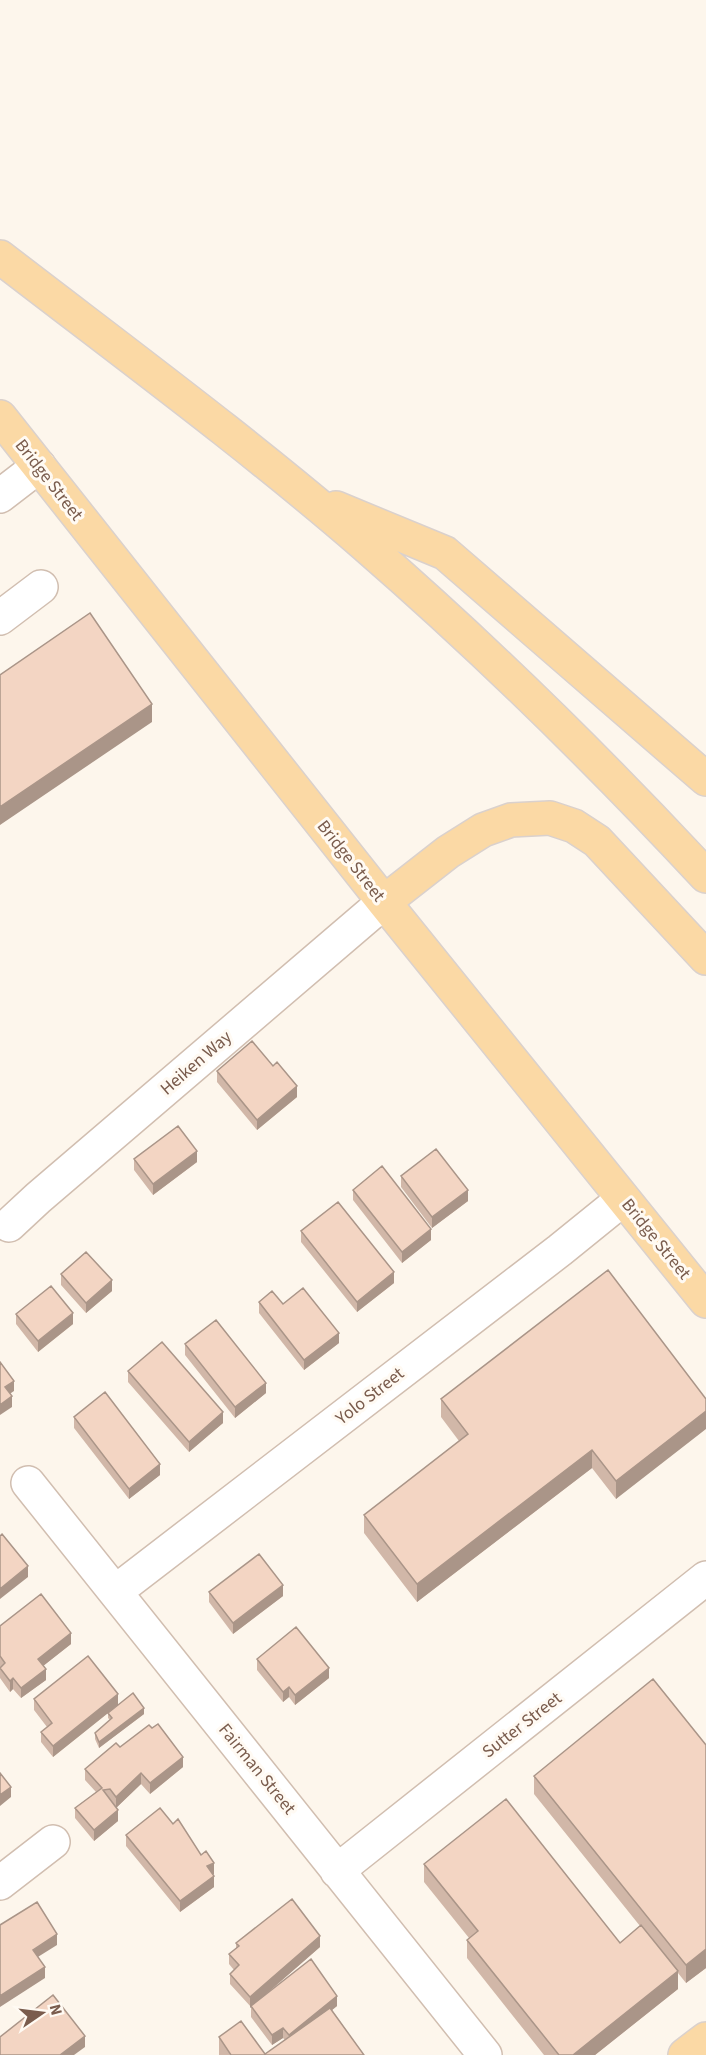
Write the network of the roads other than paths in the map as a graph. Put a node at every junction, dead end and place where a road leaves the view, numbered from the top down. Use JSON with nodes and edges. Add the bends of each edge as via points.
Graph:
{"nodes":[{"id":1,"x":0,"y":257,"type":"edge"},
{"id":2,"x":0,"y":417,"type":"edge"},
{"id":3,"x":39,"y":466,"type":"junction"},
{"id":4,"x":0,"y":496,"type":"edge"},
{"id":5,"x":307,"y":496,"type":"junction"},
{"id":6,"x":40,"y":587,"type":"dead end"},
{"id":7,"x":0,"y":618,"type":"edge"},
{"id":8,"x":706,"y":779,"type":"edge"},
{"id":9,"x":706,"y":876,"type":"edge"},
{"id":10,"x":384,"y":902,"type":"junction"},
{"id":11,"x":706,"y":958,"type":"edge"},
{"id":12,"x":623,"y":1199,"type":"junction"},
{"id":13,"x":9,"y":1225,"type":"dead end"},
{"id":14,"x":706,"y":1301,"type":"edge"},
{"id":15,"x":28,"y":1483,"type":"dead end"},
{"id":16,"x":706,"y":1578,"type":"edge"},
{"id":17,"x":115,"y":1592,"type":"junction"},
{"id":18,"x":53,"y":1842,"type":"dead end"},
{"id":19,"x":337,"y":1870,"type":"junction"},
{"id":20,"x":0,"y":1883,"type":"edge"},
{"id":21,"x":706,"y":2038,"type":"edge"},
{"id":22,"x":485,"y":2055,"type":"edge"},
{"id":23,"x":685,"y":2055,"type":"edge"}],
"edges":[{"from":1,"to":5,"type":"main road"},
{"from":2,"to":3,"type":"main road","name":"Bridge Street"},
{"from":3,"to":4,"type":"street"},
{"from":3,"to":10,"type":"main road","name":"Bridge Street"},
{"from":5,"to":8,"type":"main road","via":[[445,553]]},
{"from":5,"to":9,"type":"main road","via":[[535,700]]},
{"from":6,"to":7,"type":"street"},
{"from":10,"to":11,"type":"main road","via":[[473,835],[511,820],[550,818],[574,826],[597,841]]},
{"from":10,"to":12,"type":"main road","name":"Bridge Street"},
{"from":10,"to":13,"type":"street","name":"Heiken Way"},
{"from":12,"to":14,"type":"main road","name":"Bridge Street"},
{"from":12,"to":17,"type":"street","name":"Yolo Street"},
{"from":15,"to":17,"type":"street","name":"Fairman Street"},
{"from":16,"to":19,"type":"street","name":"Sutter Street"},
{"from":17,"to":19,"type":"street","name":"Fairman Street"},
{"from":18,"to":20,"type":"street"},
{"from":19,"to":22,"type":"street","name":"Fairman Street"},
{"from":21,"to":23,"type":"main road"}]}
